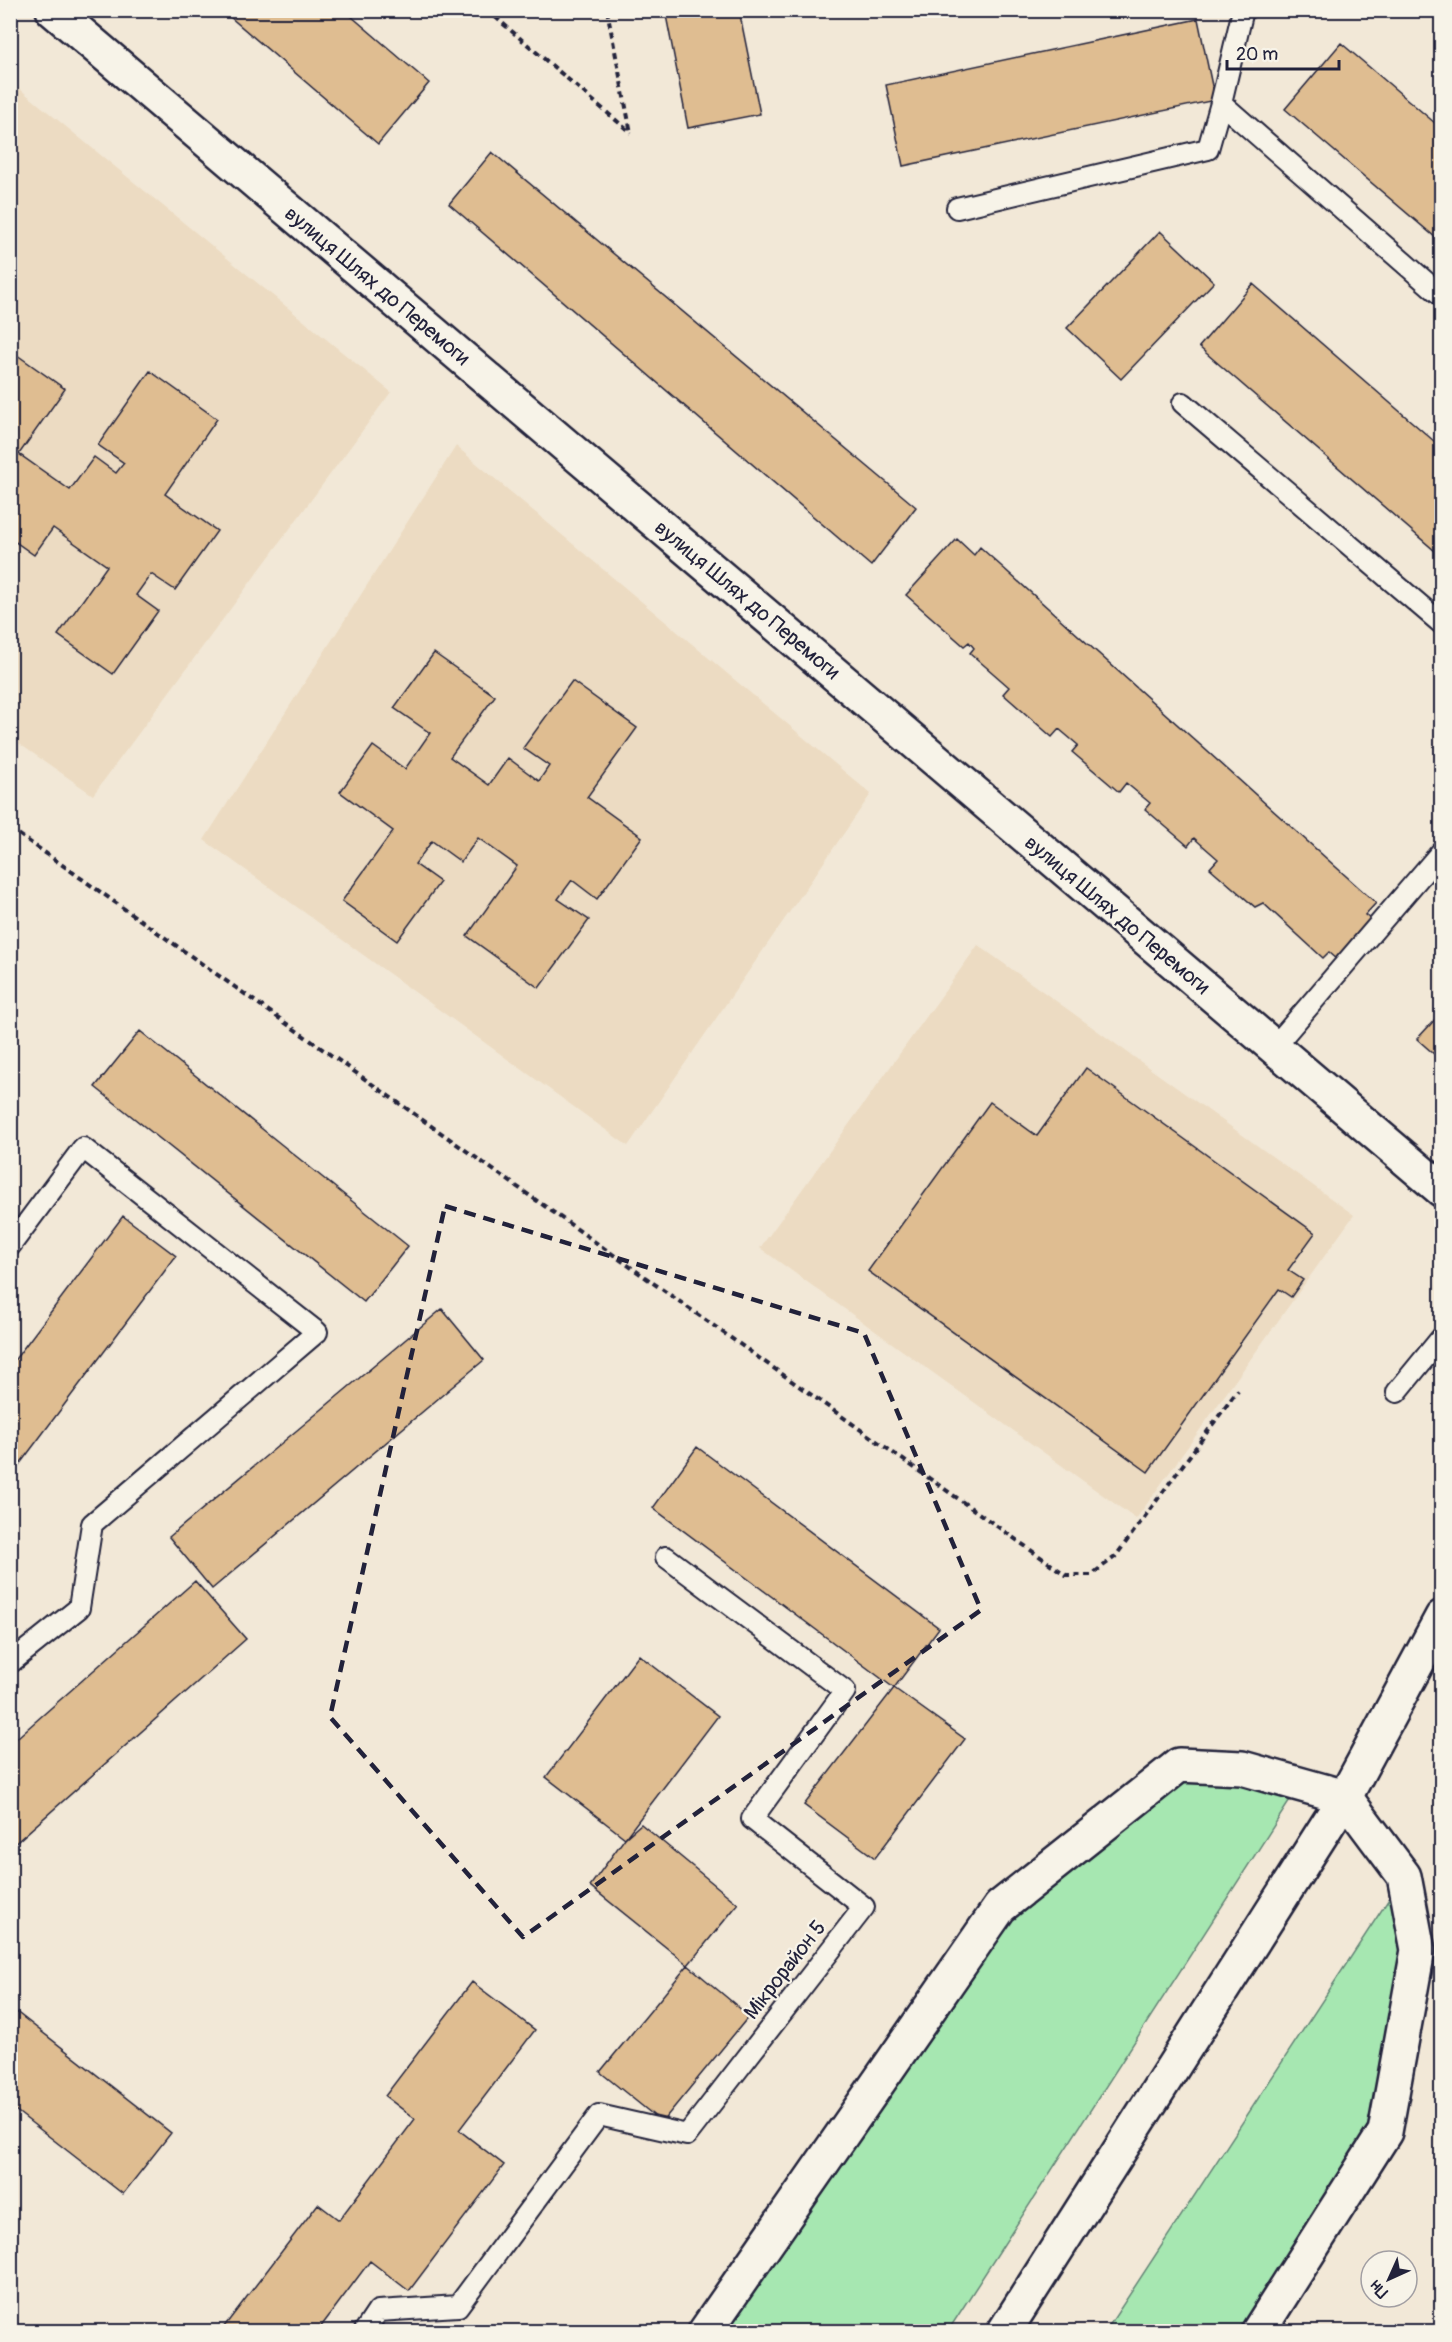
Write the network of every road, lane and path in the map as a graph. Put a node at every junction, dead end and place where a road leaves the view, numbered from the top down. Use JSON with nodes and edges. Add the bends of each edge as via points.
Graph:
{"nodes":[{"id":1,"x":53,"y":10,"type":"edge"},
{"id":2,"x":487,"y":10,"type":"edge"},
{"id":3,"x":607,"y":10,"type":"edge"},
{"id":4,"x":1243,"y":10,"type":"edge"},
{"id":5,"x":1221,"y":103,"type":"junction"},
{"id":6,"x":957,"y":208,"type":"dead end"},
{"id":7,"x":1442,"y":296,"type":"edge"},
{"id":8,"x":1183,"y":403,"type":"dead end"},
{"id":9,"x":1442,"y":624,"type":"edge"},
{"id":10,"x":10,"y":828,"type":"edge"},
{"id":11,"x":1442,"y":851,"type":"edge"},
{"id":12,"x":1274,"y":1048,"type":"junction"},
{"id":13,"x":1442,"y":1190,"type":"edge"},
{"id":14,"x":10,"y":1246,"type":"edge"},
{"id":15,"x":1442,"y":1337,"type":"edge"},
{"id":16,"x":1238,"y":1390,"type":"dead end"},
{"id":17,"x":1396,"y":1392,"type":"dead end"},
{"id":18,"x":666,"y":1557,"type":"dead end"},
{"id":19,"x":1442,"y":1617,"type":"edge"},
{"id":20,"x":10,"y":1663,"type":"edge"},
{"id":21,"x":1345,"y":1797,"type":"junction"},
{"id":22,"x":363,"y":2331,"type":"edge"},
{"id":23,"x":705,"y":2331,"type":"edge"},
{"id":24,"x":1004,"y":2331,"type":"edge"},
{"id":25,"x":1258,"y":2331,"type":"edge"}],
"edges":[{"from":1,"to":12,"type":"street","name":"вулиця Шлях до Перемоги"},
{"from":2,"to":3,"type":"path","via":[[631,133]]},
{"from":4,"to":5,"type":"lane"},
{"from":5,"to":6,"type":"lane","via":[[1208,149]]},
{"from":5,"to":7,"type":"lane"},
{"from":8,"to":9,"type":"lane"},
{"from":10,"to":16,"type":"path","via":[[1066,1575],[1091,1575],[1114,1557]]},
{"from":11,"to":12,"type":"lane"},
{"from":12,"to":13,"type":"street","name":"вулиця Шлях до Перемоги"},
{"from":14,"to":20,"type":"lane","via":[[83,1148],[317,1332],[92,1524],[79,1608]]},
{"from":15,"to":17,"type":"lane"},
{"from":18,"to":22,"type":"lane","name":"Мікрорайон 5","via":[[845,1691],[753,1819],[864,1907],[687,2135],[599,2115],[458,2306],[378,2311]]},
{"from":19,"to":21,"type":"street"},
{"from":21,"to":23,"type":"street","via":[[1242,1768],[1179,1765],[1000,1907]]},
{"from":21,"to":24,"type":"street"},
{"from":21,"to":25,"type":"street","via":[[1404,1876],[1418,1950],[1385,2132]]}]}
